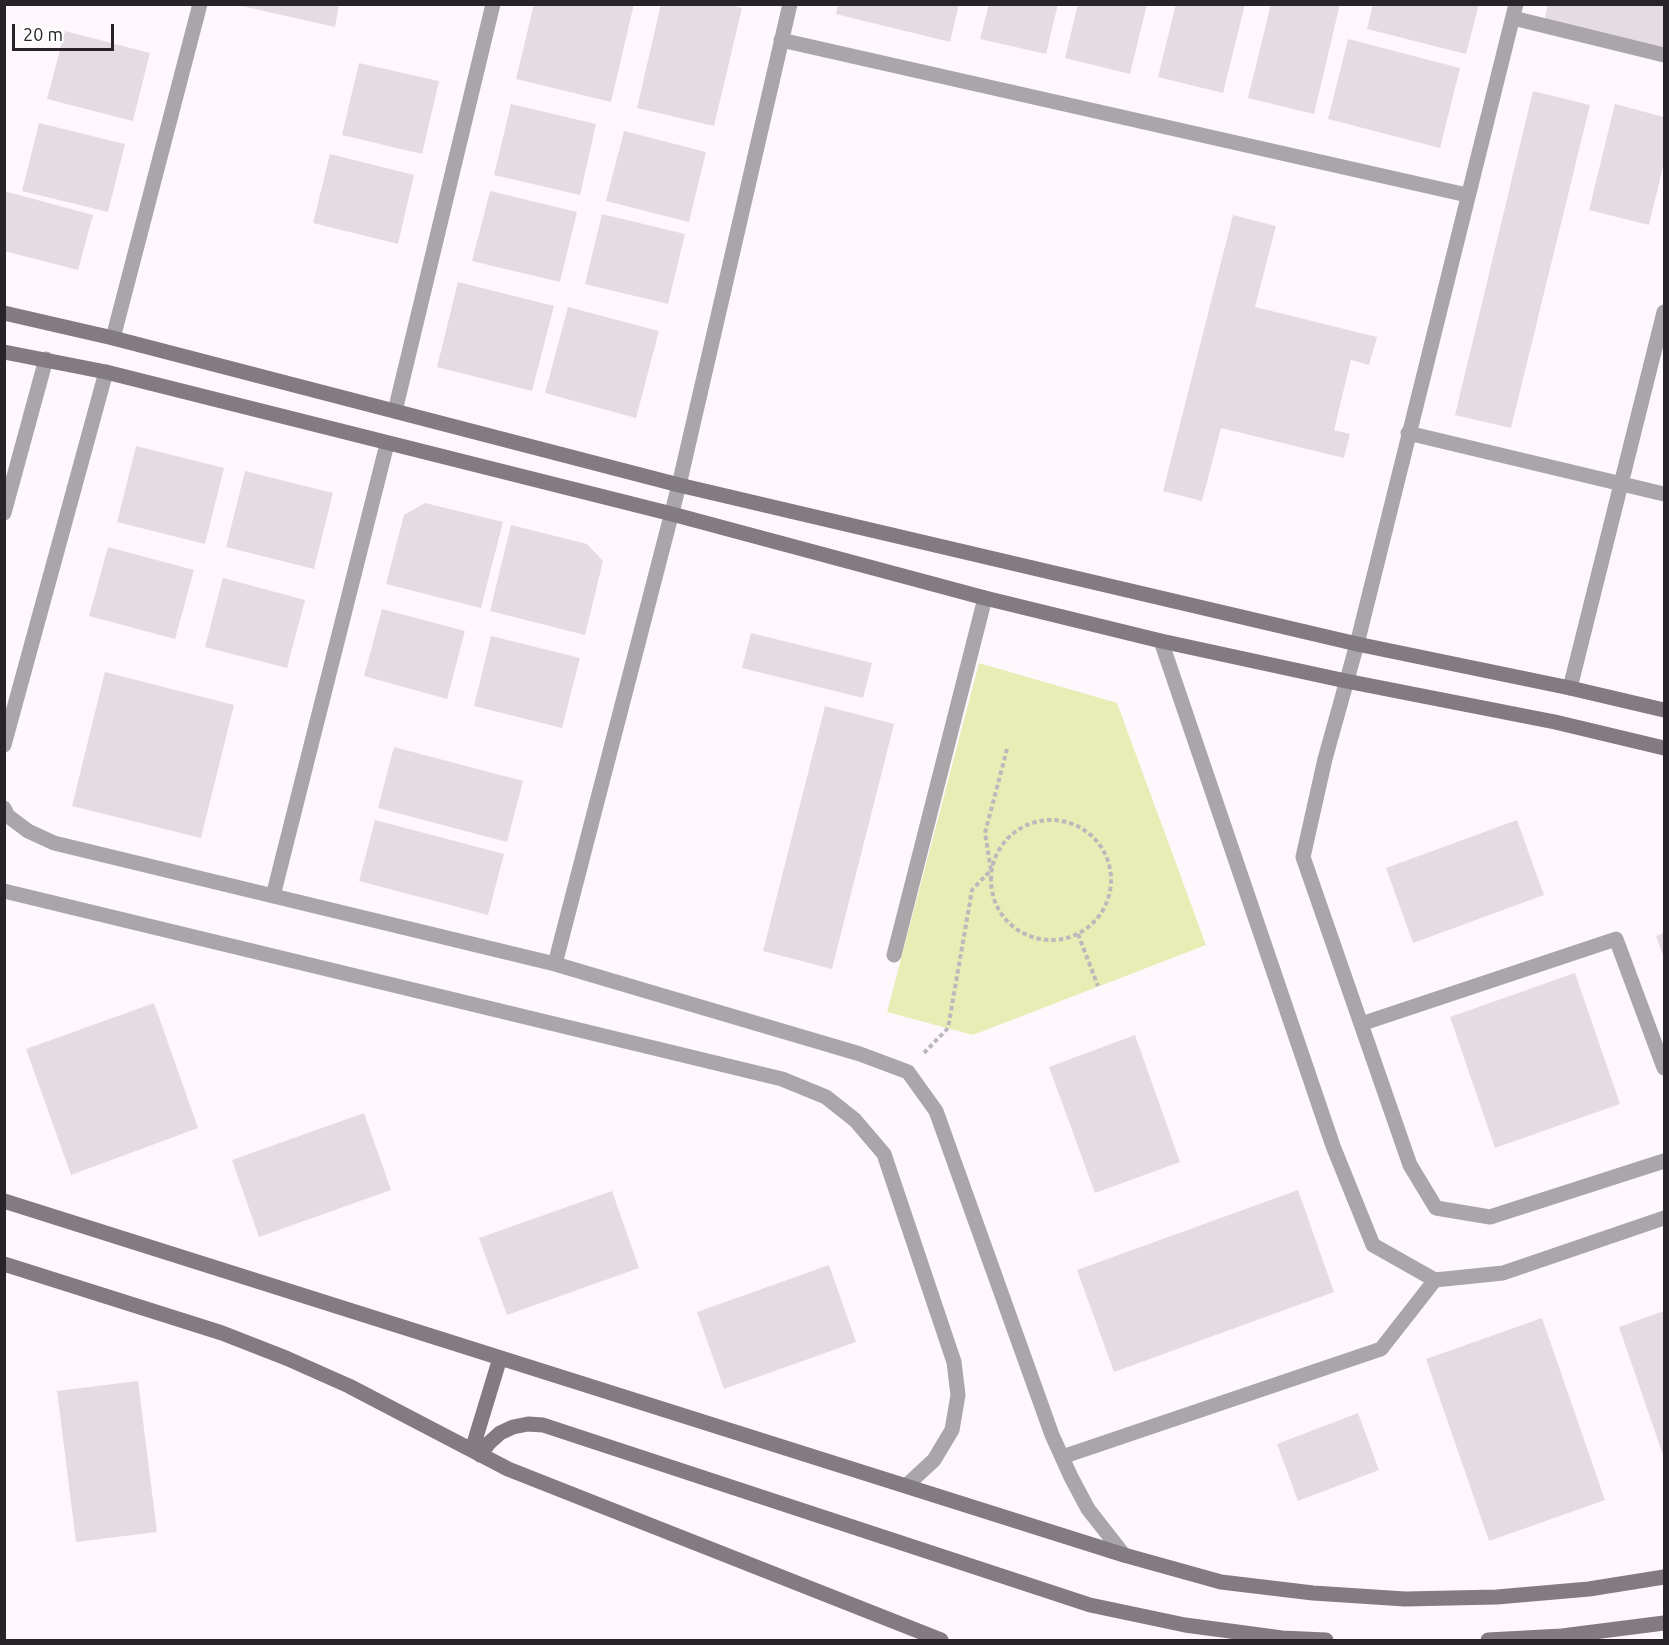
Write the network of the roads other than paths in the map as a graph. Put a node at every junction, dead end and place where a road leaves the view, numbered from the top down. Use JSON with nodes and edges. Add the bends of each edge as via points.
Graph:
{"nodes":[{"id":1,"x":200,"y":4,"type":"edge"},
{"id":2,"x":493,"y":4,"type":"edge"},
{"id":3,"x":790,"y":4,"type":"edge"},
{"id":4,"x":1514,"y":11,"type":"edge"},
{"id":5,"x":781,"y":40,"type":"junction"},
{"id":6,"x":1665,"y":55,"type":"edge"},
{"id":7,"x":1467,"y":195,"type":"junction"},
{"id":8,"x":1665,"y":312,"type":"edge"},
{"id":9,"x":4,"y":313,"type":"edge"},
{"id":10,"x":113,"y":338,"type":"junction"},
{"id":11,"x":4,"y":352,"type":"edge"},
{"id":12,"x":46,"y":359,"type":"junction"},
{"id":13,"x":106,"y":372,"type":"junction"},
{"id":14,"x":395,"y":411,"type":"junction"},
{"id":15,"x":1408,"y":433,"type":"junction"},
{"id":16,"x":387,"y":444,"type":"junction"},
{"id":17,"x":1620,"y":483,"type":"junction"},
{"id":18,"x":679,"y":484,"type":"junction"},
{"id":19,"x":1665,"y":494,"type":"edge"},
{"id":20,"x":4,"y":513,"type":"edge"},
{"id":21,"x":672,"y":514,"type":"junction"},
{"id":22,"x":985,"y":598,"type":"junction"},
{"id":23,"x":1161,"y":641,"type":"junction"},
{"id":24,"x":1357,"y":644,"type":"junction"},
{"id":25,"x":1346,"y":681,"type":"junction"},
{"id":26,"x":1570,"y":688,"type":"junction"},
{"id":27,"x":1665,"y":710,"type":"edge"},
{"id":28,"x":4,"y":745,"type":"edge"},
{"id":29,"x":1665,"y":748,"type":"edge"},
{"id":30,"x":6,"y":814,"type":"edge"},
{"id":31,"x":4,"y":891,"type":"edge"},
{"id":32,"x":273,"y":896,"type":"junction"},
{"id":33,"x":894,"y":955,"type":"dead end"},
{"id":34,"x":555,"y":964,"type":"junction"},
{"id":35,"x":1361,"y":1024,"type":"junction"},
{"id":36,"x":1665,"y":1068,"type":"edge"},
{"id":37,"x":1665,"y":1161,"type":"edge"},
{"id":38,"x":4,"y":1201,"type":"edge"},
{"id":39,"x":1665,"y":1218,"type":"edge"},
{"id":40,"x":4,"y":1264,"type":"edge"},
{"id":41,"x":1435,"y":1280,"type":"junction"},
{"id":42,"x":500,"y":1358,"type":"junction"},
{"id":43,"x":476,"y":1452,"type":"junction"},
{"id":44,"x":1062,"y":1457,"type":"junction"},
{"id":45,"x":908,"y":1485,"type":"junction"},
{"id":46,"x":1124,"y":1555,"type":"junction"},
{"id":47,"x":1665,"y":1577,"type":"edge"},
{"id":48,"x":1665,"y":1623,"type":"edge"},
{"id":49,"x":941,"y":1641,"type":"edge"},
{"id":50,"x":1326,"y":1641,"type":"edge"},
{"id":51,"x":1488,"y":1641,"type":"edge"}],
"edges":[{"from":1,"to":10,"type":"street"},
{"from":2,"to":14,"type":"street"},
{"from":3,"to":5,"type":"street"},
{"from":4,"to":6,"type":"street"},
{"from":4,"to":7,"type":"street"},
{"from":5,"to":7,"type":"street"},
{"from":5,"to":18,"type":"street"},
{"from":7,"to":15,"type":"street"},
{"from":8,"to":17,"type":"street"},
{"from":9,"to":10,"type":"street"},
{"from":10,"to":14,"type":"street"},
{"from":11,"to":12,"type":"street"},
{"from":12,"to":13,"type":"street"},
{"from":12,"to":20,"type":"street"},
{"from":13,"to":16,"type":"street"},
{"from":13,"to":28,"type":"street"},
{"from":14,"to":18,"type":"street"},
{"from":15,"to":17,"type":"street"},
{"from":15,"to":24,"type":"street"},
{"from":16,"to":21,"type":"street"},
{"from":16,"to":32,"type":"street"},
{"from":17,"to":19,"type":"street"},
{"from":17,"to":26,"type":"street"},
{"from":18,"to":21,"type":"street"},
{"from":18,"to":24,"type":"street"},
{"from":21,"to":22,"type":"street"},
{"from":21,"to":34,"type":"street"},
{"from":22,"to":23,"type":"street"},
{"from":22,"to":33,"type":"street"},
{"from":23,"to":25,"type":"street"},
{"from":23,"to":41,"type":"street","via":[[1329,1135],[1373,1245]]},
{"from":24,"to":25,"type":"street"},
{"from":24,"to":26,"type":"street"},
{"from":25,"to":29,"type":"street"},
{"from":25,"to":35,"type":"street","via":[[1303,857]]},
{"from":26,"to":27,"type":"street"},
{"from":30,"to":32,"type":"street","via":[[28,831],[54,843]]},
{"from":31,"to":45,"type":"street","via":[[782,1079],[826,1097],[855,1120],[884,1154],[954,1362],[958,1395],[952,1430],[934,1460]]},
{"from":32,"to":34,"type":"street"},
{"from":34,"to":44,"type":"street","via":[[861,1054],[908,1072],[936,1111]]},
{"from":35,"to":36,"type":"street","via":[[1616,939]]},
{"from":35,"to":37,"type":"street","via":[[1410,1165],[1436,1208],[1490,1217]]},
{"from":38,"to":42,"type":"street"},
{"from":39,"to":41,"type":"street","via":[[1503,1273]]},
{"from":40,"to":43,"type":"street","via":[[222,1333],[286,1358]]},
{"from":41,"to":44,"type":"street","via":[[1381,1349]]},
{"from":42,"to":43,"type":"street"},
{"from":42,"to":45,"type":"street"},
{"from":43,"to":49,"type":"street","via":[[508,1469]]},
{"from":43,"to":50,"type":"street","via":[[513,1427],[543,1425],[1090,1605],[1185,1625]]},
{"from":44,"to":46,"type":"street","via":[[1088,1509]]},
{"from":45,"to":46,"type":"street"},
{"from":46,"to":47,"type":"street","via":[[1221,1582],[1405,1599],[1509,1596]]},
{"from":48,"to":51,"type":"street"}]}
